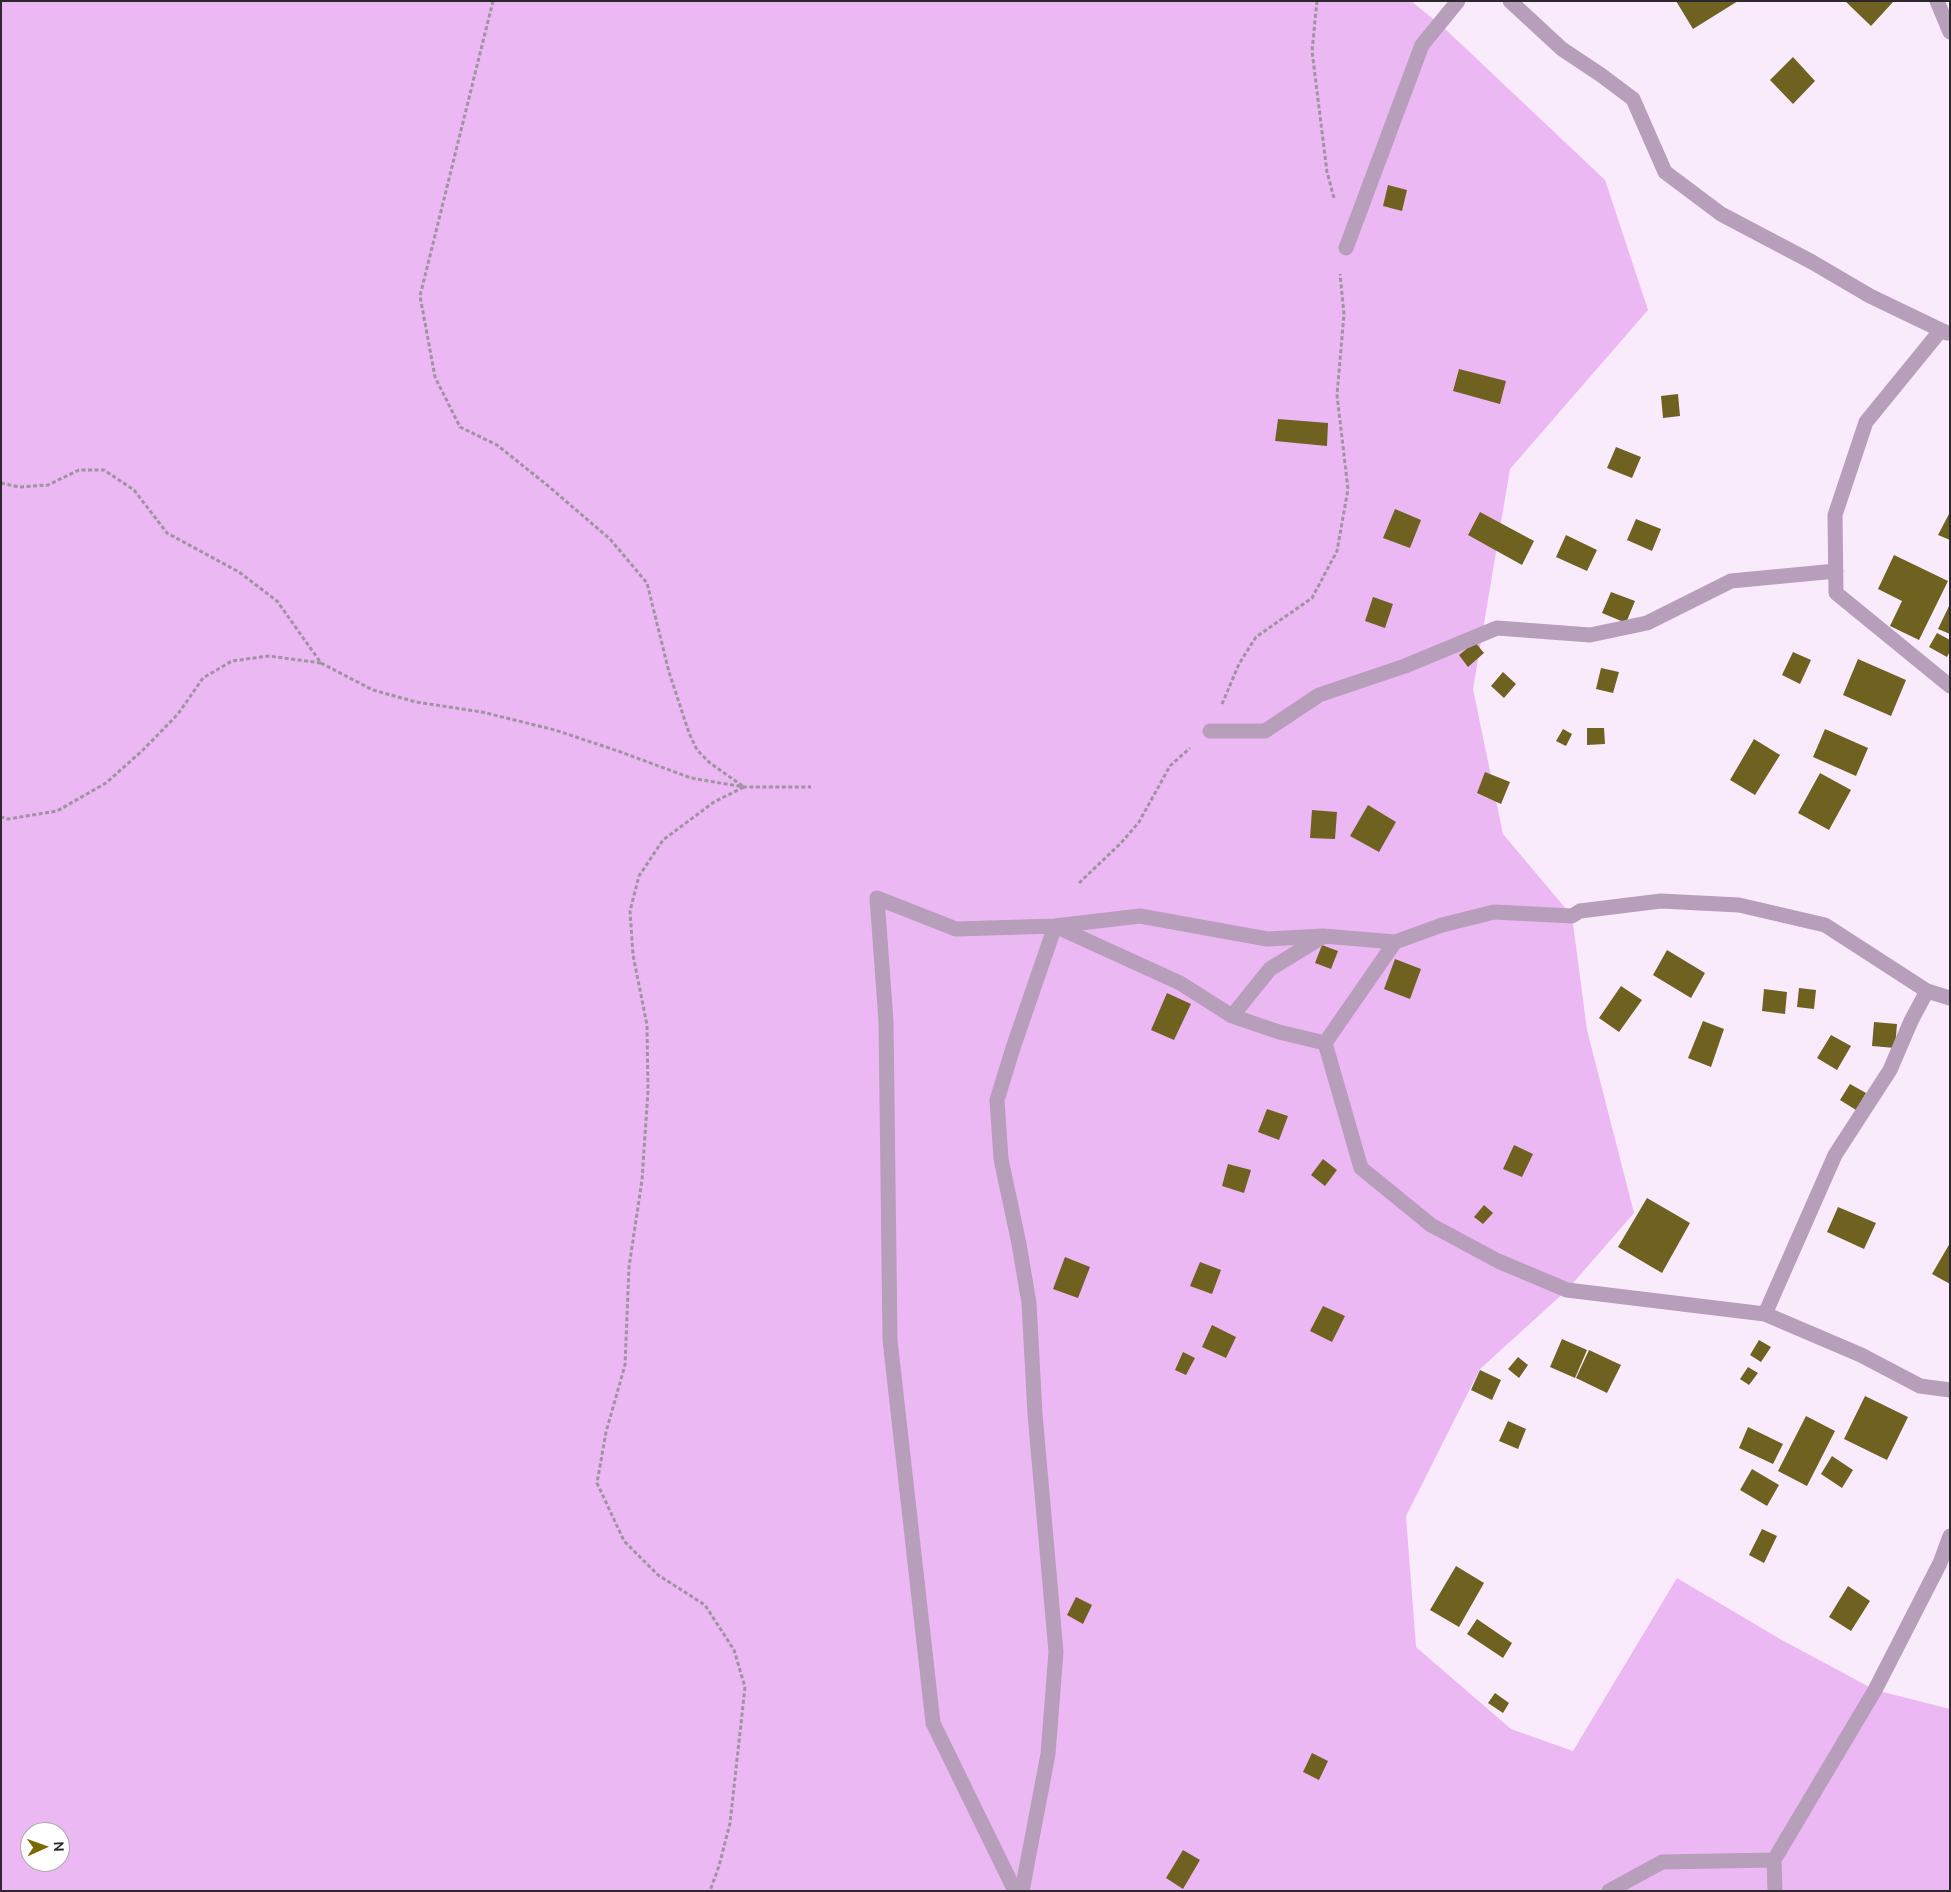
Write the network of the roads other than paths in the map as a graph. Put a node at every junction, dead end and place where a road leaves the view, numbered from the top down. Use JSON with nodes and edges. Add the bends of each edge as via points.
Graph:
{"nodes":[{"id":1,"x":1458,"y":1,"type":"edge"},
{"id":2,"x":1510,"y":1,"type":"edge"},
{"id":3,"x":1939,"y":2,"type":"edge"},
{"id":4,"x":1950,"y":32,"type":"edge"},
{"id":5,"x":1346,"y":248,"type":"road end"},
{"id":6,"x":1945,"y":332,"type":"edge"},
{"id":7,"x":1836,"y":571,"type":"junction"},
{"id":8,"x":1950,"y":686,"type":"edge"},
{"id":9,"x":1210,"y":731,"type":"road end"},
{"id":10,"x":1055,"y":926,"type":"junction"},
{"id":11,"x":1323,"y":936,"type":"junction"},
{"id":12,"x":1395,"y":942,"type":"junction"},
{"id":13,"x":1927,"y":991,"type":"junction"},
{"id":14,"x":1950,"y":998,"type":"edge"},
{"id":15,"x":1232,"y":1016,"type":"junction"},
{"id":16,"x":1326,"y":1043,"type":"junction"},
{"id":17,"x":1765,"y":1314,"type":"junction"},
{"id":18,"x":1950,"y":1390,"type":"edge"},
{"id":19,"x":1950,"y":1536,"type":"edge"},
{"id":20,"x":1774,"y":1860,"type":"junction"},
{"id":21,"x":1015,"y":1891,"type":"edge"},
{"id":22,"x":1022,"y":1891,"type":"edge"},
{"id":23,"x":1608,"y":1891,"type":"edge"},
{"id":24,"x":1775,"y":1891,"type":"edge"}],
"edges":[{"from":1,"to":5,"type":"street","via":[[1422,45]]},
{"from":2,"to":6,"type":"street","via":[[1562,49],[1633,99],[1666,172],[1721,214],[1870,296]]},
{"from":3,"to":4,"type":"street"},
{"from":6,"to":7,"type":"street","via":[[1866,422],[1835,516]]},
{"from":7,"to":8,"type":"street","via":[[1836,592]]},
{"from":7,"to":9,"type":"street","via":[[1731,581],[1647,623],[1590,635],[1498,628],[1405,666],[1319,695],[1265,731]]},
{"from":10,"to":11,"type":"street","via":[[1140,916],[1267,938]]},
{"from":10,"to":15,"type":"street","via":[[1180,983]]},
{"from":10,"to":21,"type":"street","via":[[956,928],[878,898],[886,1021],[890,1340],[933,1723]]},
{"from":10,"to":22,"type":"street","via":[[997,1100],[1001,1159],[1029,1303],[1035,1414],[1056,1652],[1048,1754]]},
{"from":11,"to":12,"type":"street"},
{"from":11,"to":15,"type":"street","via":[[1270,969]]},
{"from":12,"to":13,"type":"street","via":[[1494,912],[1572,916],[1580,910],[1661,901],[1739,905],[1825,925]]},
{"from":12,"to":16,"type":"street"},
{"from":13,"to":14,"type":"street"},
{"from":13,"to":17,"type":"street","via":[[1890,1070],[1835,1155]]},
{"from":15,"to":16,"type":"street"},
{"from":16,"to":17,"type":"street","via":[[1361,1168],[1431,1225],[1498,1261],[1567,1290]]},
{"from":17,"to":18,"type":"street","via":[[1861,1355],[1920,1386]]},
{"from":19,"to":20,"type":"street","via":[[1940,1564],[1875,1690]]},
{"from":20,"to":23,"type":"street","via":[[1662,1862]]},
{"from":20,"to":24,"type":"street"}]}
